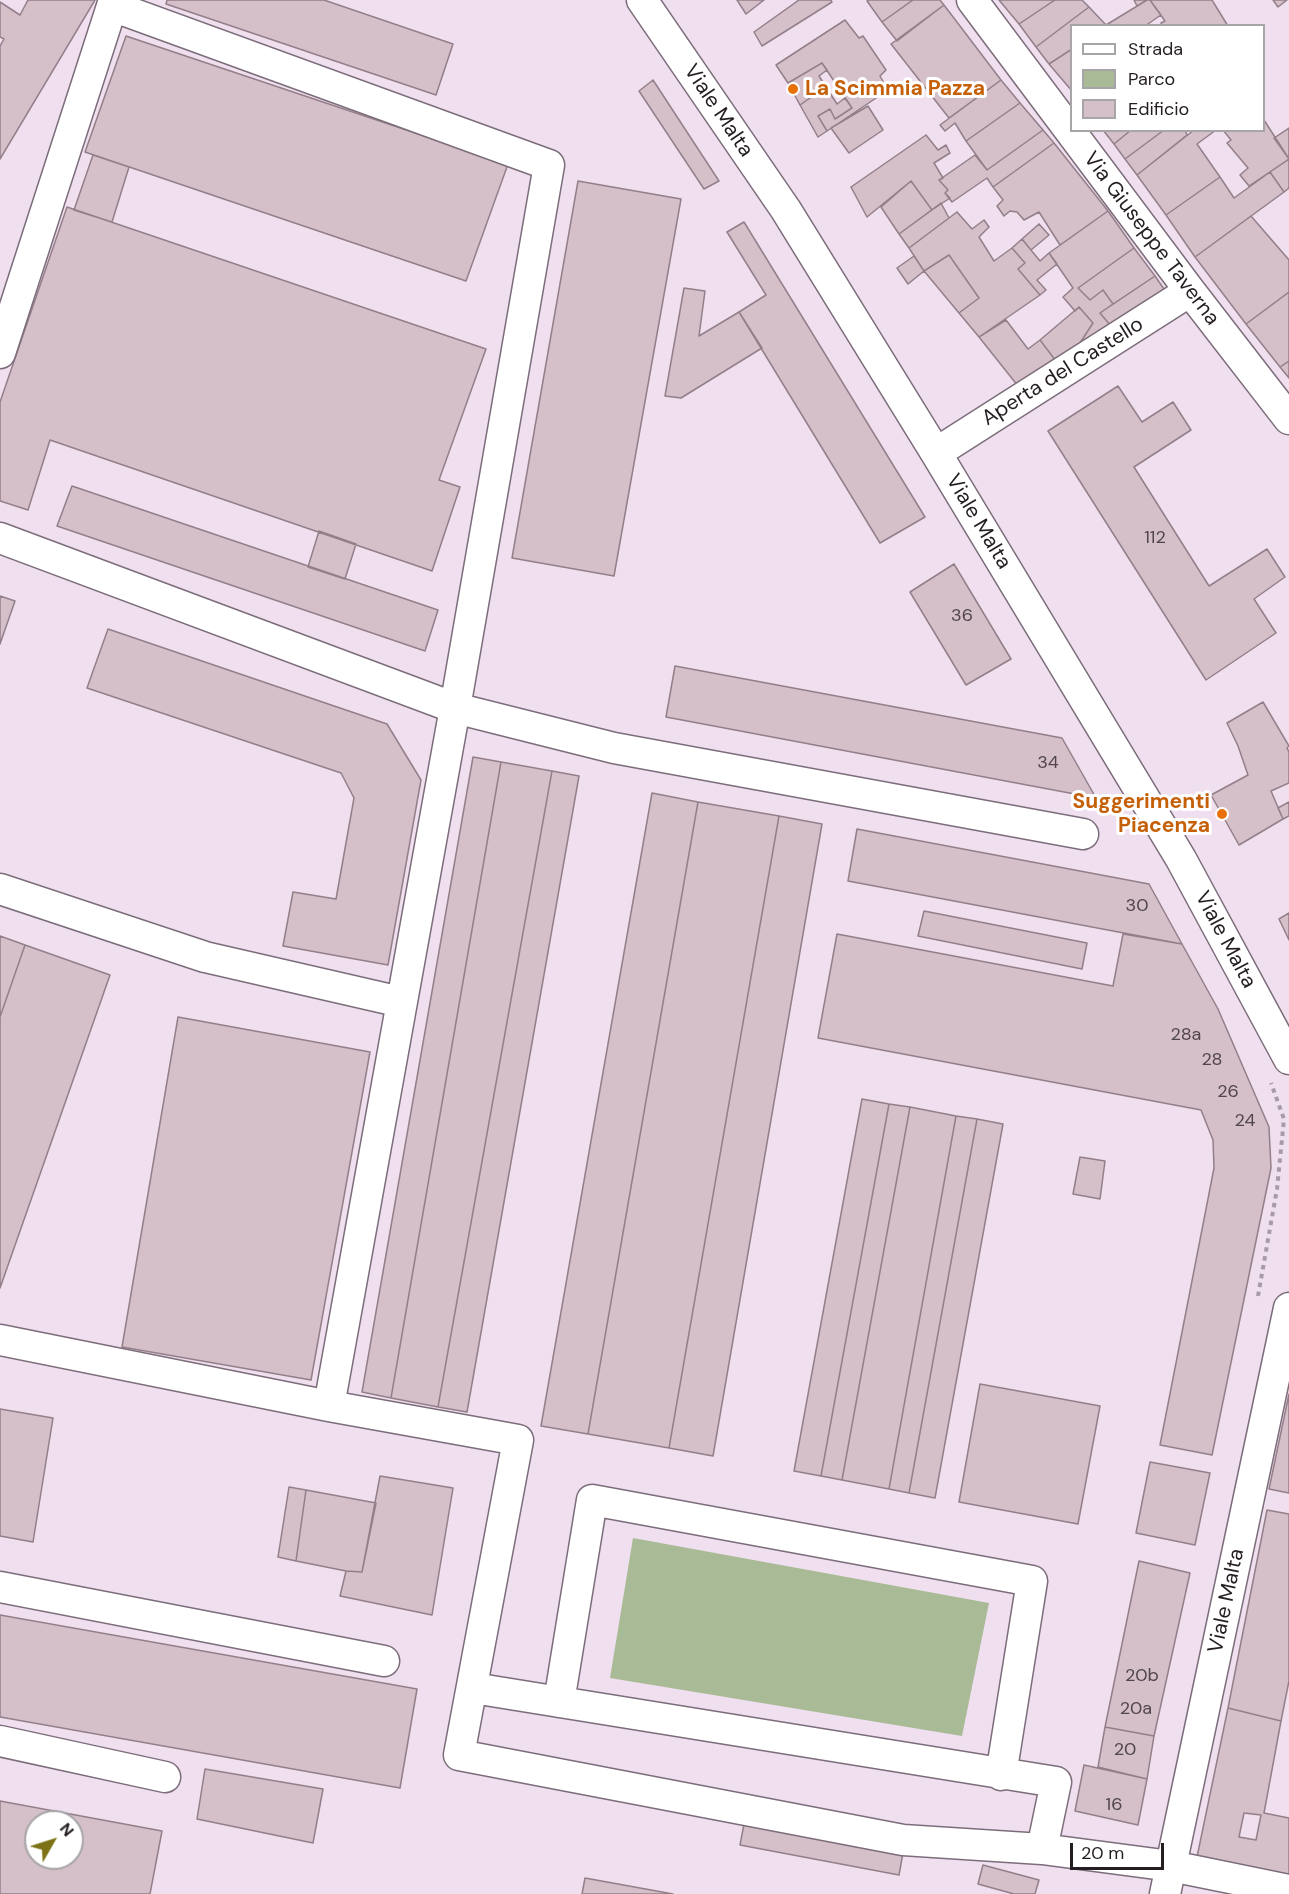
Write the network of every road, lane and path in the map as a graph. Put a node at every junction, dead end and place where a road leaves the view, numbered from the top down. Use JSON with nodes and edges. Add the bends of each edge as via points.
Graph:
{"nodes":[{"id":1,"x":642,"y":0,"type":"edge"},
{"id":2,"x":972,"y":0,"type":"edge"},
{"id":3,"x":1070,"y":131,"type":"edge"},
{"id":4,"x":1071,"y":132,"type":"edge"},
{"id":5,"x":1190,"y":291,"type":"junction"},
{"id":6,"x":0,"y":353,"type":"edge"},
{"id":7,"x":1289,"y":419,"type":"edge"},
{"id":8,"x":936,"y":453,"type":"junction"},
{"id":9,"x":0,"y":538,"type":"edge"},
{"id":10,"x":455,"y":708,"type":"junction"},
{"id":11,"x":1083,"y":834,"type":"dead end"},
{"id":12,"x":0,"y":889,"type":"edge"},
{"id":13,"x":402,"y":1002,"type":"junction"},
{"id":14,"x":1279,"y":1069,"type":"edge"},
{"id":15,"x":1257,"y":1302,"type":"dead end"},
{"id":16,"x":1289,"y":1308,"type":"edge"},
{"id":17,"x":0,"y":1340,"type":"edge"},
{"id":18,"x":329,"y":1406,"type":"junction"},
{"id":19,"x":0,"y":1587,"type":"edge"},
{"id":20,"x":384,"y":1661,"type":"dead end"},
{"id":21,"x":472,"y":1688,"type":"junction"},
{"id":22,"x":559,"y":1702,"type":"junction"},
{"id":23,"x":0,"y":1741,"type":"edge"},
{"id":24,"x":1000,"y":1775,"type":"junction"},
{"id":25,"x":165,"y":1777,"type":"dead end"},
{"id":26,"x":1042,"y":1849,"type":"junction"},
{"id":27,"x":1168,"y":1880,"type":"edge"},
{"id":28,"x":1289,"y":1890,"type":"edge"}],
"edges":[{"from":1,"to":8,"type":"street","name":"Viale Malta","via":[[786,210]]},
{"from":2,"to":3,"type":"street","name":"Via Giuseppe Taverna"},
{"from":4,"to":5,"type":"street","name":"Via Giuseppe Taverna"},
{"from":5,"to":7,"type":"street","name":"Via Giuseppe Taverna"},
{"from":5,"to":8,"type":"street","name":"Aperta del Castello"},
{"from":6,"to":10,"type":"street","via":[[112,6],[549,165]]},
{"from":8,"to":14,"type":"street","name":"Viale Malta","via":[[1181,859]]},
{"from":9,"to":10,"type":"street"},
{"from":10,"to":11,"type":"street","via":[[614,748]]},
{"from":10,"to":13,"type":"street"},
{"from":12,"to":13,"type":"street","via":[[205,957]]},
{"from":13,"to":18,"type":"street"},
{"from":14,"to":15,"type":"path","via":[[1284,1119],[1277,1189]]},
{"from":16,"to":27,"type":"street","name":"Viale Malta"},
{"from":17,"to":18,"type":"street"},
{"from":18,"to":21,"type":"street","via":[[518,1440]]},
{"from":19,"to":20,"type":"street"},
{"from":21,"to":22,"type":"street"},
{"from":21,"to":26,"type":"street","via":[[459,1755],[903,1840]]},
{"from":22,"to":24,"type":"street"},
{"from":22,"to":24,"type":"street","via":[[592,1500],[1032,1581]]},
{"from":23,"to":25,"type":"street"},
{"from":24,"to":26,"type":"street","via":[[1056,1782]]},
{"from":26,"to":27,"type":"street"},
{"from":27,"to":28,"type":"street"}]}
